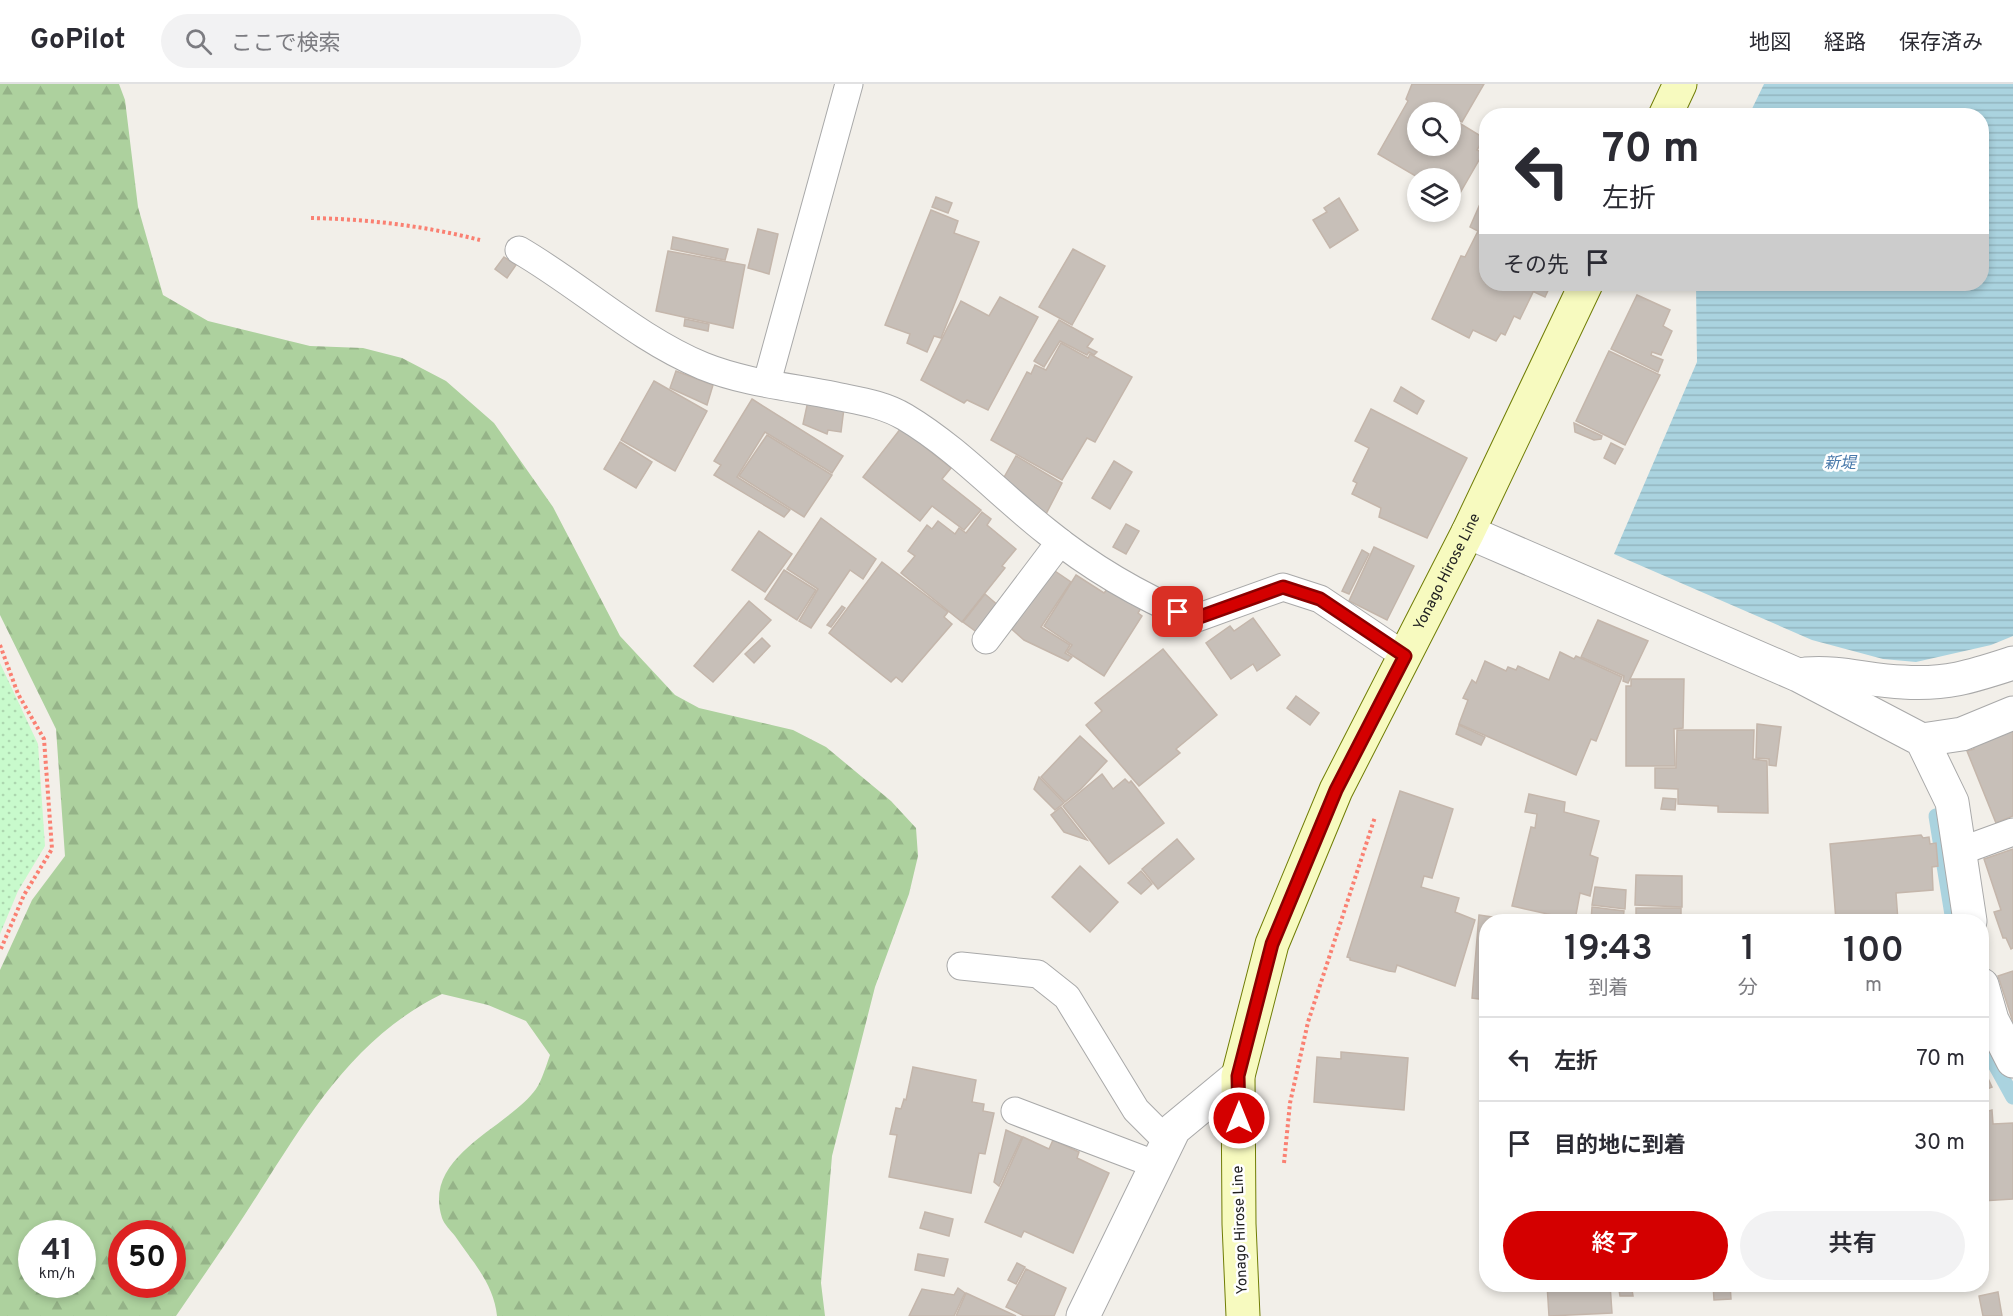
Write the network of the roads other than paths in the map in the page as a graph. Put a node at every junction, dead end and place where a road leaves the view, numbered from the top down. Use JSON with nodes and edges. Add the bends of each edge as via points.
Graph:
{"nodes":[{"id":1,"x":849,"y":84,"type":"edge"},
{"id":2,"x":1680,"y":84,"type":"edge"},
{"id":3,"x":1669,"y":108,"type":"edge"},
{"id":4,"x":519,"y":250,"type":"road end"},
{"id":5,"x":1583,"y":291,"type":"edge"},
{"id":6,"x":767,"y":382,"type":"junction"},
{"id":7,"x":1468,"y":532,"type":"junction"},
{"id":8,"x":1060,"y":542,"type":"junction"},
{"id":9,"x":986,"y":640,"type":"dead end"},
{"id":10,"x":1405,"y":656,"type":"junction"},
{"id":11,"x":2013,"y":663,"type":"edge"},
{"id":12,"x":1798,"y":675,"type":"junction"},
{"id":13,"x":2013,"y":713,"type":"edge"},
{"id":14,"x":1922,"y":740,"type":"junction"},
{"id":15,"x":2013,"y":832,"type":"edge"},
{"id":16,"x":1958,"y":852,"type":"junction"},
{"id":17,"x":1969,"y":914,"type":"edge"},
{"id":18,"x":961,"y":966,"type":"dead end"},
{"id":19,"x":1989,"y":1010,"type":"edge"},
{"id":20,"x":2013,"y":1061,"type":"edge"},
{"id":21,"x":1238,"y":1076,"type":"junction"},
{"id":22,"x":1015,"y":1111,"type":"dead end"},
{"id":23,"x":1163,"y":1154,"type":"junction"},
{"id":24,"x":1083,"y":1316,"type":"edge"},
{"id":25,"x":1244,"y":1316,"type":"edge"}],
"edges":[{"from":1,"to":6,"type":"lane"},
{"from":2,"to":3,"type":"main road"},
{"from":4,"to":6,"type":"lane","via":[[637,329],[702,365],[738,378]]},
{"from":5,"to":7,"type":"main road","name":"Yonago Hirose Line"},
{"from":6,"to":8,"type":"lane","via":[[882,405],[904,416],[938,439]]},
{"from":7,"to":10,"type":"main road","name":"Yonago Hirose Line"},
{"from":7,"to":12,"type":"street"},
{"from":8,"to":9,"type":"lane"},
{"from":8,"to":10,"type":"lane","via":[[1163,606],[1194,619],[1283,587],[1320,599]]},
{"from":10,"to":21,"type":"main road","name":"Yonago Hirose Line","via":[[1336,790],[1272,944]]},
{"from":11,"to":12,"type":"street","via":[[1956,681],[1905,683],[1830,672]]},
{"from":12,"to":14,"type":"street"},
{"from":13,"to":14,"type":"street","via":[[1962,734]]},
{"from":14,"to":16,"type":"street","via":[[1952,802]]},
{"from":15,"to":16,"type":"lane"},
{"from":16,"to":17,"type":"street"},
{"from":18,"to":23,"type":"lane","via":[[1038,974],[1067,997]]},
{"from":19,"to":20,"type":"street"},
{"from":21,"to":23,"type":"street","via":[[1174,1129]]},
{"from":21,"to":25,"type":"main road","name":"Yonago Hirose Line"},
{"from":22,"to":23,"type":"lane"},
{"from":23,"to":24,"type":"street"}]}
